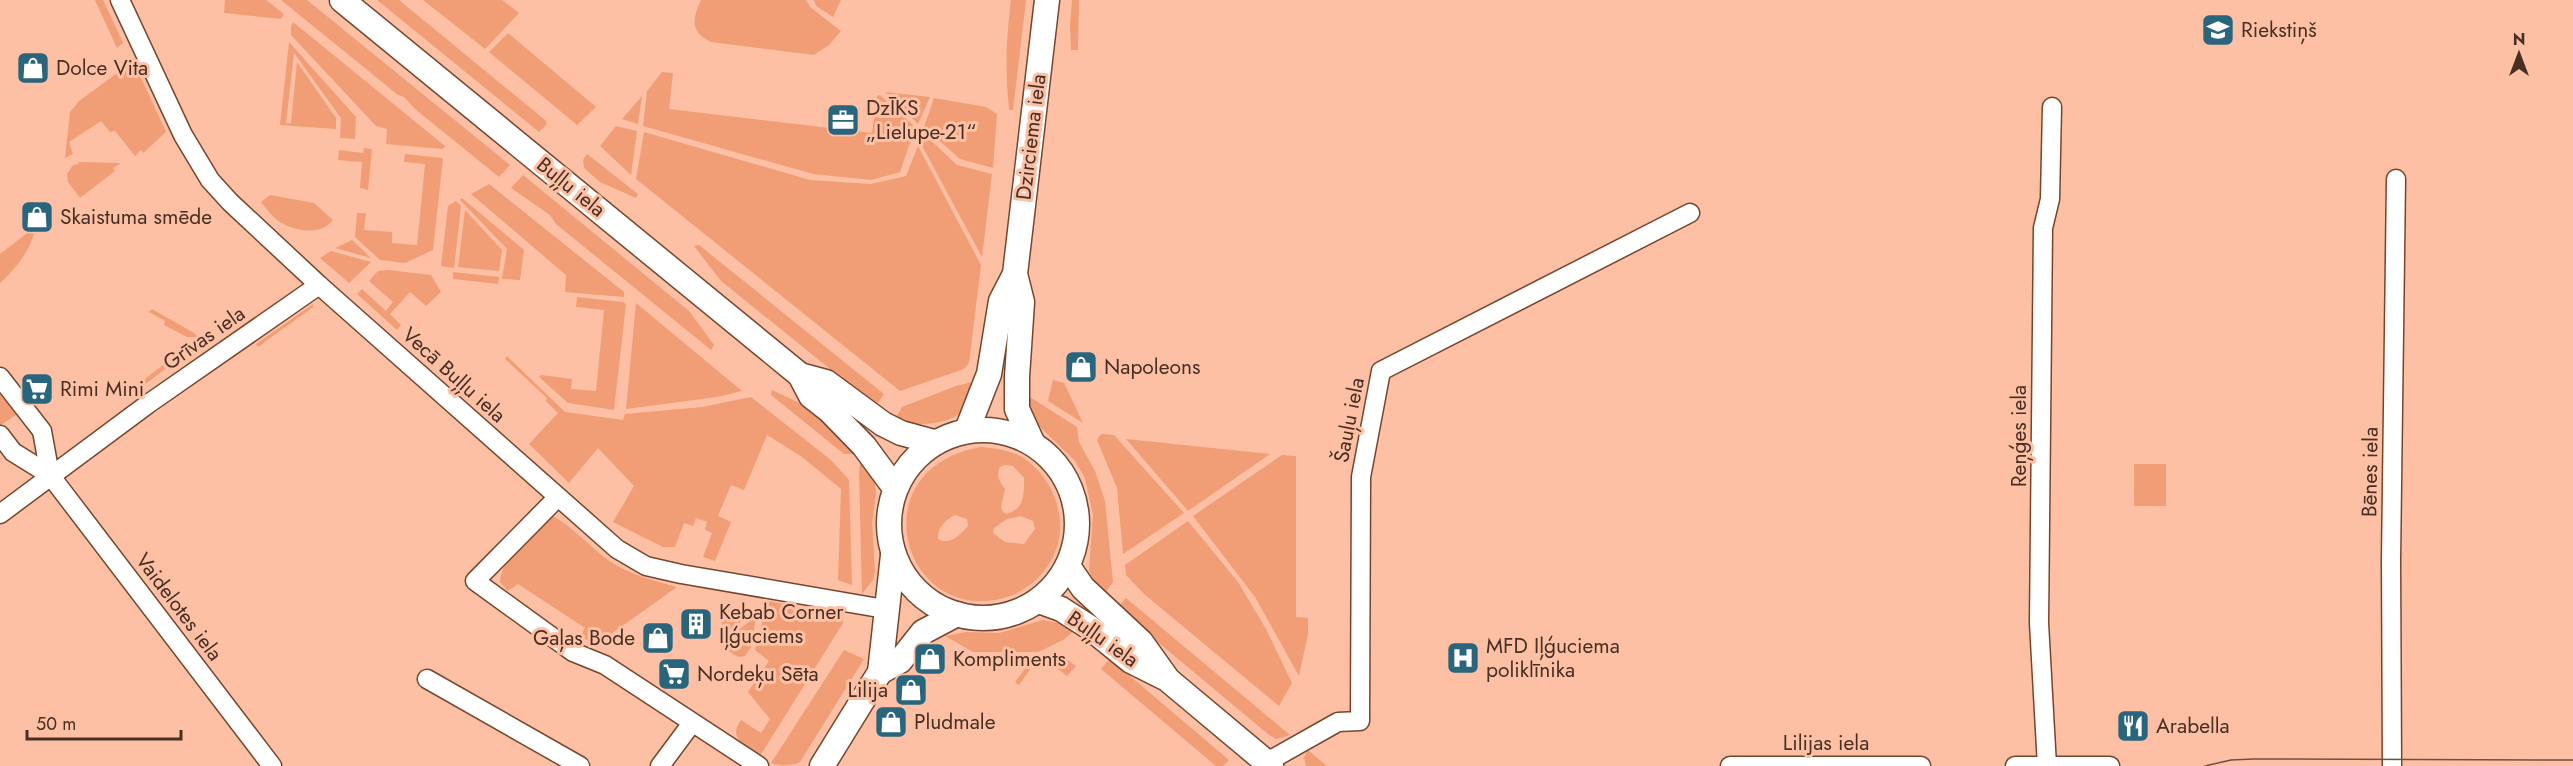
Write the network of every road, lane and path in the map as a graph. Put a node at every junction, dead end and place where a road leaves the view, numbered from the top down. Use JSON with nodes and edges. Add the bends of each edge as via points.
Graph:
{"nodes":[{"id":1,"x":120,"y":0,"type":"edge"},
{"id":2,"x":342,"y":0,"type":"edge"},
{"id":3,"x":1047,"y":0,"type":"edge"},
{"id":4,"x":2052,"y":107,"type":"dead end"},
{"id":5,"x":2396,"y":179,"type":"dead end"},
{"id":6,"x":1690,"y":213,"type":"dead end"},
{"id":7,"x":1016,"y":274,"type":"junction"},
{"id":8,"x":319,"y":285,"type":"junction"},
{"id":9,"x":800,"y":375,"type":"junction"},
{"id":10,"x":0,"y":377,"type":"edge"},
{"id":11,"x":967,"y":430,"type":"junction"},
{"id":12,"x":0,"y":435,"type":"edge"},
{"id":13,"x":934,"y":442,"type":"junction"},
{"id":14,"x":1032,"y":442,"type":"junction"},
{"id":15,"x":50,"y":475,"type":"junction"},
{"id":16,"x":895,"y":488,"type":"junction"},
{"id":17,"x":558,"y":497,"type":"junction"},
{"id":18,"x":0,"y":514,"type":"edge"},
{"id":19,"x":892,"y":555,"type":"junction"},
{"id":20,"x":1068,"y":566,"type":"junction"},
{"id":21,"x":1039,"y":601,"type":"junction"},
{"id":22,"x":885,"y":609,"type":"junction"},
{"id":23,"x":957,"y":614,"type":"junction"},
{"id":24,"x":880,"y":672,"type":"junction"},
{"id":25,"x":427,"y":679,"type":"dead end"},
{"id":26,"x":1167,"y":679,"type":"junction"},
{"id":27,"x":692,"y":723,"type":"junction"},
{"id":28,"x":1269,"y":764,"type":"edge"},
{"id":29,"x":272,"y":766,"type":"edge"},
{"id":30,"x":580,"y":766,"type":"edge"},
{"id":31,"x":660,"y":766,"type":"edge"},
{"id":32,"x":759,"y":766,"type":"edge"},
{"id":33,"x":822,"y":766,"type":"edge"},
{"id":34,"x":1730,"y":766,"type":"edge"},
{"id":35,"x":1922,"y":766,"type":"edge"},
{"id":36,"x":2015,"y":766,"type":"edge"},
{"id":37,"x":2047,"y":766,"type":"edge"},
{"id":38,"x":2110,"y":766,"type":"edge"},
{"id":39,"x":2392,"y":766,"type":"edge"}],
"edges":[{"from":1,"to":8,"type":"street","name":"Vecā Buļļu iela","via":[[183,135],[210,180]]},
{"from":2,"to":9,"type":"street","name":"Buļļu iela"},
{"from":3,"to":7,"type":"street","name":"Dzirciema iela"},
{"from":4,"to":37,"type":"street","name":"Reņģes iela","via":[[2050,199],[2043,228],[2039,623]]},
{"from":5,"to":39,"type":"street","name":"Bēnes iela"},
{"from":6,"to":28,"type":"street","name":"Šauļu iela","via":[[1381,371],[1361,477],[1360,721],[1338,722]]},
{"from":7,"to":11,"type":"street","name":"Dzirciema iela","via":[[1001,301],[989,374]]},
{"from":7,"to":14,"type":"street","name":"Dzirciema iela","via":[[1022,302],[1017,409]]},
{"from":8,"to":15,"type":"street","name":"Grīvas iela"},
{"from":8,"to":17,"type":"street","name":"Vecā Buļļu iela"},
{"from":9,"to":13,"type":"street","name":"Buļļu iela","via":[[826,382],[883,424]]},
{"from":9,"to":16,"type":"street","name":"Buļļu iela","via":[[811,396],[864,446]]},
{"from":10,"to":15,"type":"street","name":"Vaidelotes iela","via":[[42,430]]},
{"from":11,"to":13,"type":"street"},
{"from":11,"to":14,"type":"street","via":[[1006,432]]},
{"from":12,"to":15,"type":"street","name":"Vaidelotes iela","via":[[13,452]]},
{"from":13,"to":16,"type":"street","via":[[910,463]]},
{"from":14,"to":20,"type":"street","via":[[1054,461],[1073,493],[1078,530]]},
{"from":15,"to":18,"type":"street","name":"Grīvas iela"},
{"from":15,"to":29,"type":"street","name":"Vaidelotes iela"},
{"from":16,"to":19,"type":"street","via":[[888,514]]},
{"from":17,"to":22,"type":"street","name":"Vecā Buļļu iela","via":[[617,549],[646,566]]},
{"from":17,"to":27,"type":"street","via":[[475,581],[573,652],[605,665]]},
{"from":19,"to":22,"type":"street"},
{"from":19,"to":23,"type":"street","via":[[908,580],[929,600]]},
{"from":20,"to":21,"type":"street"},
{"from":20,"to":26,"type":"street","name":"Buļļu iela","via":[[1083,588],[1141,642]]},
{"from":21,"to":23,"type":"street","via":[[1011,615],[980,619]]},
{"from":21,"to":26,"type":"street","name":"Buļļu iela","via":[[1061,609],[1131,662]]},
{"from":22,"to":24,"type":"street"},
{"from":23,"to":24,"type":"street","via":[[923,632],[900,662]]},
{"from":24,"to":33,"type":"street"},
{"from":25,"to":30,"type":"street"},
{"from":26,"to":28,"type":"street","name":"Buļļu iela"},
{"from":27,"to":31,"type":"street"},
{"from":27,"to":32,"type":"street"},
{"from":34,"to":35,"type":"street","name":"Lilijas iela"},
{"from":36,"to":37,"type":"street"},
{"from":37,"to":38,"type":"street"}]}
